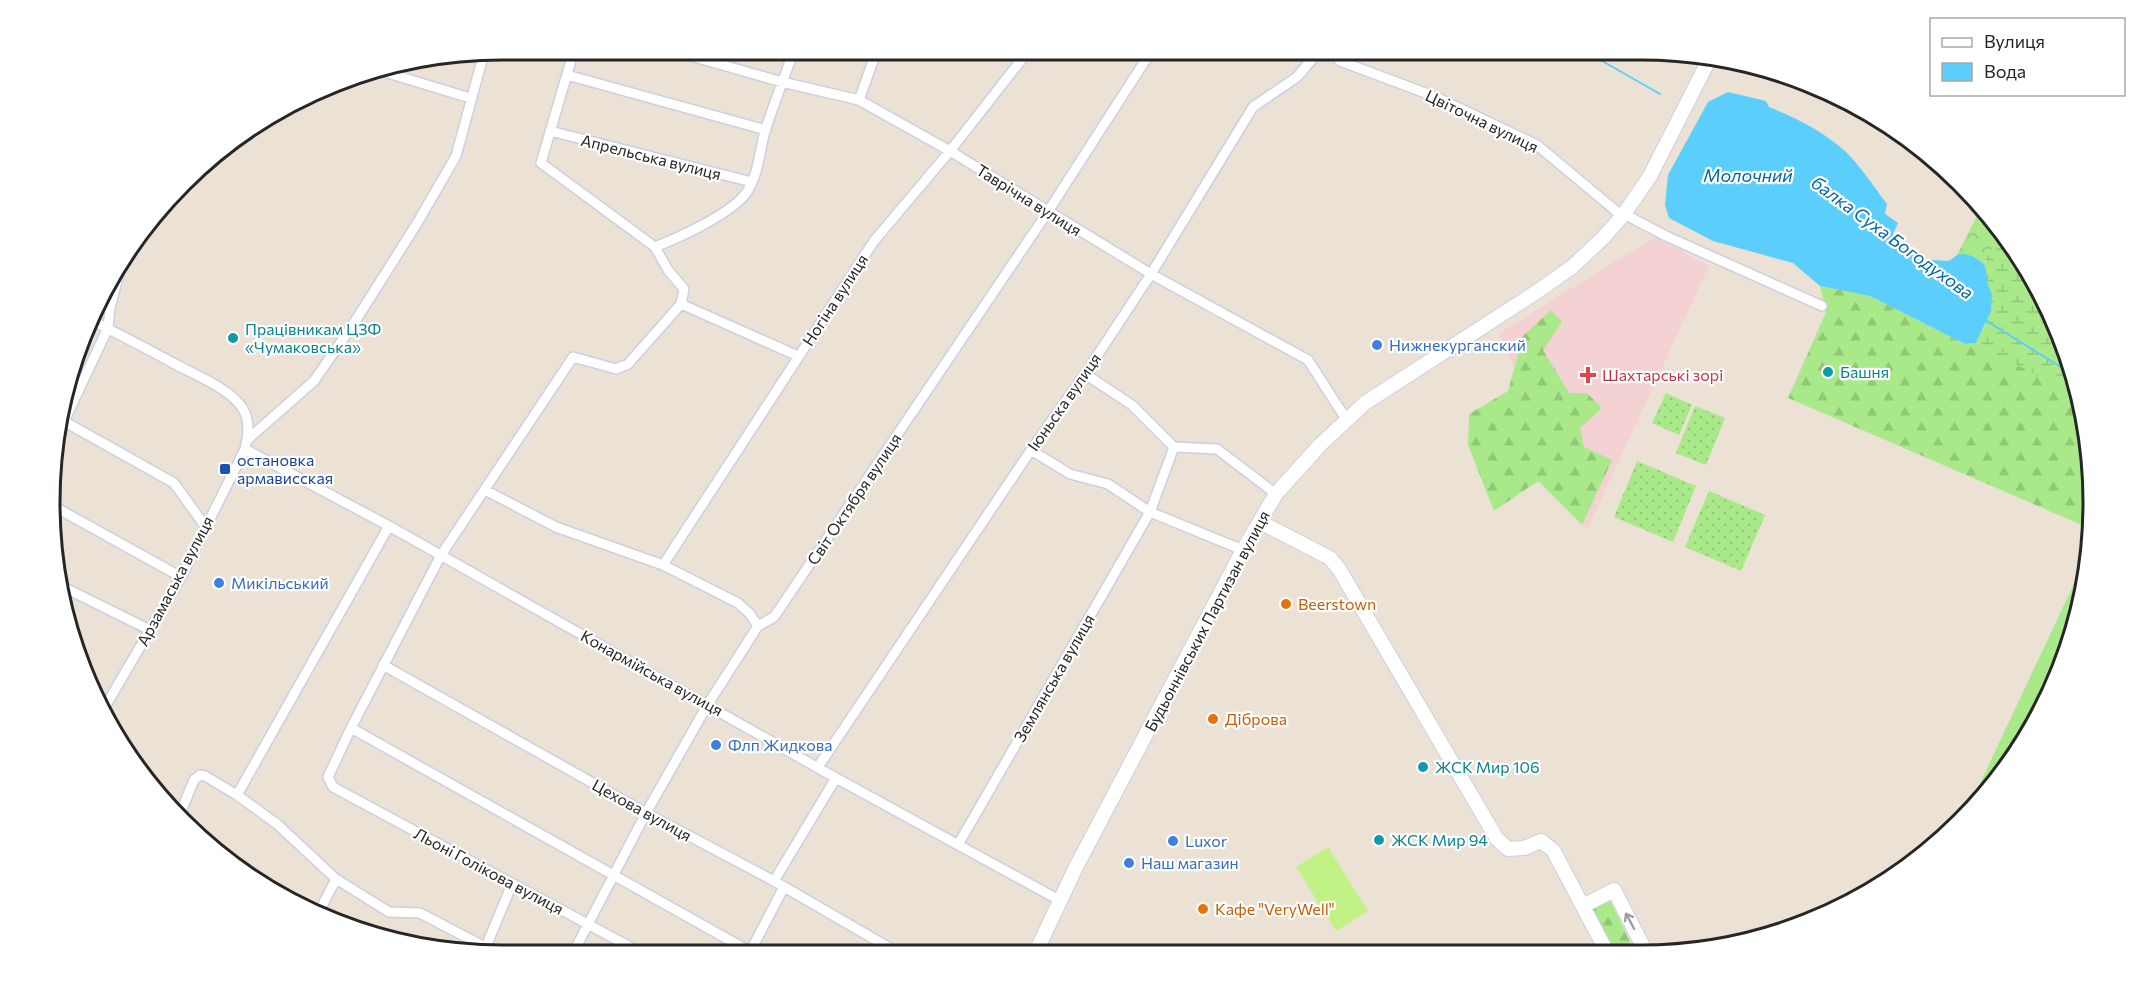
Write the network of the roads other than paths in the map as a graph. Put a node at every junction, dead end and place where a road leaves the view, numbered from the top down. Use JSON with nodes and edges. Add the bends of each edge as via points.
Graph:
{"nodes":[{"id":1,"x":571,"y":60,"type":"edge"},
{"id":2,"x":705,"y":60,"type":"edge"},
{"id":3,"x":790,"y":60,"type":"edge"},
{"id":4,"x":873,"y":60,"type":"edge"},
{"id":5,"x":1021,"y":60,"type":"edge"},
{"id":6,"x":1146,"y":60,"type":"edge"},
{"id":7,"x":1311,"y":60,"type":"edge"},
{"id":8,"x":1339,"y":60,"type":"edge"},
{"id":9,"x":481,"y":61,"type":"edge"},
{"id":10,"x":1706,"y":65,"type":"edge"},
{"id":11,"x":392,"y":74,"type":"edge"},
{"id":12,"x":567,"y":75,"type":"junction"},
{"id":13,"x":782,"y":82,"type":"junction"},
{"id":14,"x":470,"y":98,"type":"junction"},
{"id":15,"x":859,"y":100,"type":"junction"},
{"id":16,"x":766,"y":130,"type":"junction"},
{"id":17,"x":550,"y":131,"type":"junction"},
{"id":18,"x":950,"y":151,"type":"junction"},
{"id":19,"x":753,"y":182,"type":"junction"},
{"id":20,"x":1047,"y":213,"type":"junction"},
{"id":21,"x":1623,"y":215,"type":"junction"},
{"id":22,"x":655,"y":247,"type":"junction"},
{"id":23,"x":1151,"y":274,"type":"junction"},
{"id":24,"x":115,"y":289,"type":"edge"},
{"id":25,"x":681,"y":304,"type":"junction"},
{"id":26,"x":1822,"y":306,"type":"dead end"},
{"id":27,"x":98,"y":324,"type":"edge"},
{"id":28,"x":108,"y":328,"type":"junction"},
{"id":29,"x":798,"y":356,"type":"junction"},
{"id":30,"x":1085,"y":374,"type":"junction"},
{"id":31,"x":73,"y":397,"type":"edge"},
{"id":32,"x":1346,"y":419,"type":"junction"},
{"id":33,"x":68,"y":425,"type":"edge"},
{"id":34,"x":246,"y":445,"type":"junction"},
{"id":35,"x":1174,"y":447,"type":"junction"},
{"id":36,"x":1031,"y":450,"type":"junction"},
{"id":37,"x":485,"y":490,"type":"junction"},
{"id":38,"x":1276,"y":494,"type":"junction"},
{"id":39,"x":60,"y":510,"type":"edge"},
{"id":40,"x":1150,"y":512,"type":"junction"},
{"id":41,"x":1260,"y":522,"type":"junction"},
{"id":42,"x":388,"y":525,"type":"junction"},
{"id":43,"x":205,"y":526,"type":"junction"},
{"id":44,"x":1243,"y":550,"type":"junction"},
{"id":45,"x":441,"y":555,"type":"junction"},
{"id":46,"x":663,"y":565,"type":"junction"},
{"id":47,"x":181,"y":577,"type":"junction"},
{"id":48,"x":69,"y":590,"type":"edge"},
{"id":49,"x":758,"y":626,"type":"junction"},
{"id":50,"x":150,"y":630,"type":"junction"},
{"id":51,"x":383,"y":665,"type":"junction"},
{"id":52,"x":108,"y":702,"type":"edge"},
{"id":53,"x":708,"y":704,"type":"junction"},
{"id":54,"x":351,"y":728,"type":"junction"},
{"id":55,"x":818,"y":767,"type":"junction"},
{"id":56,"x":836,"y":777,"type":"junction"},
{"id":57,"x":237,"y":795,"type":"junction"},
{"id":58,"x":183,"y":807,"type":"edge"},
{"id":59,"x":646,"y":813,"type":"junction"},
{"id":60,"x":959,"y":843,"type":"junction"},
{"id":61,"x":613,"y":875,"type":"junction"},
{"id":62,"x":336,"y":879,"type":"junction"},
{"id":63,"x":774,"y":881,"type":"junction"},
{"id":64,"x":512,"y":884,"type":"junction"},
{"id":65,"x":784,"y":887,"type":"junction"},
{"id":66,"x":1059,"y":900,"type":"junction"},
{"id":67,"x":322,"y":906,"type":"edge"},
{"id":68,"x":1583,"y":906,"type":"junction"},
{"id":69,"x":589,"y":924,"type":"junction"},
{"id":70,"x":471,"y":944,"type":"edge"},
{"id":71,"x":487,"y":944,"type":"edge"},
{"id":72,"x":577,"y":945,"type":"edge"},
{"id":73,"x":627,"y":945,"type":"edge"},
{"id":74,"x":739,"y":945,"type":"edge"},
{"id":75,"x":757,"y":945,"type":"edge"},
{"id":76,"x":884,"y":945,"type":"edge"},
{"id":77,"x":1039,"y":945,"type":"edge"},
{"id":78,"x":1603,"y":945,"type":"edge"},
{"id":79,"x":1642,"y":945,"type":"edge"}],
"edges":[{"from":1,"to":12,"type":"street"},
{"from":2,"to":13,"type":"street","name":"Таврічна вулиця"},
{"from":3,"to":13,"type":"street"},
{"from":4,"to":15,"type":"street"},
{"from":5,"to":18,"type":"street","name":"Ногіна вулиця"},
{"from":6,"to":20,"type":"street","name":"Світ Октября вулиця"},
{"from":7,"to":23,"type":"street","name":"Iюньска вулиця","via":[[1297,77],[1253,106]]},
{"from":8,"to":21,"type":"street","name":"Цвiточна вулиця","via":[[1436,97],[1537,145]]},
{"from":9,"to":14,"type":"street"},
{"from":10,"to":21,"type":"main road","name":"Будьоннівських Партизан вулиця","via":[[1650,176]]},
{"from":11,"to":14,"type":"street"},
{"from":12,"to":16,"type":"street"},
{"from":12,"to":17,"type":"street"},
{"from":13,"to":15,"type":"street","name":"Таврічна вулиця"},
{"from":13,"to":16,"type":"street"},
{"from":14,"to":34,"type":"street","via":[[456,156],[354,323],[314,381]]},
{"from":15,"to":18,"type":"street","name":"Таврічна вулиця"},
{"from":16,"to":19,"type":"street"},
{"from":17,"to":19,"type":"street","name":"Апрельська вулиця"},
{"from":17,"to":22,"type":"street","via":[[541,163]]},
{"from":18,"to":20,"type":"street","name":"Таврічна вулиця"},
{"from":18,"to":29,"type":"street","name":"Ногіна вулиця","via":[[874,241]]},
{"from":19,"to":22,"type":"street","via":[[742,197],[718,215]]},
{"from":20,"to":23,"type":"street","name":"Таврічна вулиця"},
{"from":20,"to":49,"type":"street","name":"Світ Октября вулиця","via":[[774,617]]},
{"from":21,"to":26,"type":"street","name":"Цвiточна вулиця"},
{"from":21,"to":32,"type":"main road","name":"Будьоннівських Партизан вулиця","via":[[1572,267],[1388,387]]},
{"from":22,"to":25,"type":"street","via":[[684,289]]},
{"from":23,"to":30,"type":"street","name":"Iюньска вулиця"},
{"from":23,"to":32,"type":"street","name":"Таврічна вулиця","via":[[1308,360]]},
{"from":24,"to":28,"type":"street"},
{"from":25,"to":29,"type":"street"},
{"from":25,"to":37,"type":"street","via":[[628,364],[616,369],[573,357]]},
{"from":27,"to":28,"type":"street"},
{"from":28,"to":31,"type":"street"},
{"from":28,"to":34,"type":"street","via":[[216,386],[239,403],[245,412]]},
{"from":29,"to":46,"type":"street","name":"Ногіна вулиця"},
{"from":30,"to":35,"type":"street","via":[[1132,405]]},
{"from":30,"to":36,"type":"street","name":"Iюньска вулиця"},
{"from":32,"to":38,"type":"main road","name":"Будьоннівських Партизан вулиця"},
{"from":33,"to":43,"type":"street","via":[[174,483]]},
{"from":34,"to":42,"type":"street","name":"Конармійська вулиця"},
{"from":34,"to":43,"type":"street","name":"Арзамаська вулиця"},
{"from":35,"to":38,"type":"street","via":[[1217,449]]},
{"from":35,"to":40,"type":"street","name":"Землянська вулиця"},
{"from":36,"to":40,"type":"street","via":[[1070,474],[1107,484]]},
{"from":36,"to":55,"type":"street","name":"Iюньска вулиця"},
{"from":37,"to":45,"type":"street"},
{"from":37,"to":46,"type":"street","via":[[556,527]]},
{"from":38,"to":41,"type":"main road","name":"Будьоннівських Партизан вулиця"},
{"from":39,"to":47,"type":"street"},
{"from":40,"to":44,"type":"street"},
{"from":40,"to":60,"type":"street","name":"Землянська вулиця"},
{"from":41,"to":44,"type":"main road","name":"Будьоннівських Партизан вулиця"},
{"from":41,"to":68,"type":"main road","via":[[1330,558],[1497,839],[1508,849],[1541,841],[1547,844]]},
{"from":42,"to":45,"type":"street","name":"Конармійська вулиця"},
{"from":42,"to":57,"type":"street"},
{"from":43,"to":47,"type":"street","name":"Арзамаська вулиця"},
{"from":44,"to":66,"type":"main road","name":"Будьоннівських Партизан вулиця"},
{"from":45,"to":51,"type":"street"},
{"from":45,"to":53,"type":"street","name":"Конармійська вулиця"},
{"from":46,"to":49,"type":"street","via":[[738,603]]},
{"from":47,"to":50,"type":"street","name":"Арзамаська вулиця"},
{"from":48,"to":50,"type":"street"},
{"from":49,"to":53,"type":"street","name":"Світ Октября вулиця"},
{"from":50,"to":52,"type":"street","name":"Арзамаська вулиця"},
{"from":51,"to":54,"type":"street"},
{"from":51,"to":59,"type":"street","name":"Цехова вулиця"},
{"from":53,"to":55,"type":"street","name":"Конармійська вулиця"},
{"from":53,"to":59,"type":"street","name":"Світ Октября вулиця"},
{"from":54,"to":61,"type":"street"},
{"from":54,"to":64,"type":"street","name":"Льоні Голікова вулиця","via":[[328,773],[333,787]]},
{"from":55,"to":56,"type":"street","name":"Конармійська вулиця"},
{"from":56,"to":60,"type":"street","name":"Конармійська вулиця"},
{"from":56,"to":63,"type":"street"},
{"from":57,"to":58,"type":"street","via":[[200,775]]},
{"from":57,"to":62,"type":"street","via":[[277,824]]},
{"from":59,"to":61,"type":"street","name":"Світ Октября вулиця"},
{"from":59,"to":63,"type":"street","name":"Цехова вулиця"},
{"from":60,"to":66,"type":"street","name":"Конармійська вулиця"},
{"from":61,"to":69,"type":"street","name":"Світ Октября вулиця"},
{"from":61,"to":74,"type":"street"},
{"from":62,"to":67,"type":"street"},
{"from":62,"to":70,"type":"street","via":[[389,912],[420,914]]},
{"from":63,"to":65,"type":"street","name":"Цехова вулиця"},
{"from":64,"to":69,"type":"street","name":"Льоні Голікова вулиця"},
{"from":64,"to":71,"type":"street"},
{"from":65,"to":75,"type":"street"},
{"from":65,"to":76,"type":"street","name":"Цехова вулиця"},
{"from":66,"to":77,"type":"main road","name":"Будьоннівських Партизан вулиця"},
{"from":68,"to":78,"type":"main road"},
{"from":79,"to":68,"type":"main road","one_way":true,"via":[[1614,890]]},
{"from":69,"to":72,"type":"street","name":"Світ Октября вулиця"},
{"from":69,"to":73,"type":"street","name":"Льоні Голікова вулиця"}]}
